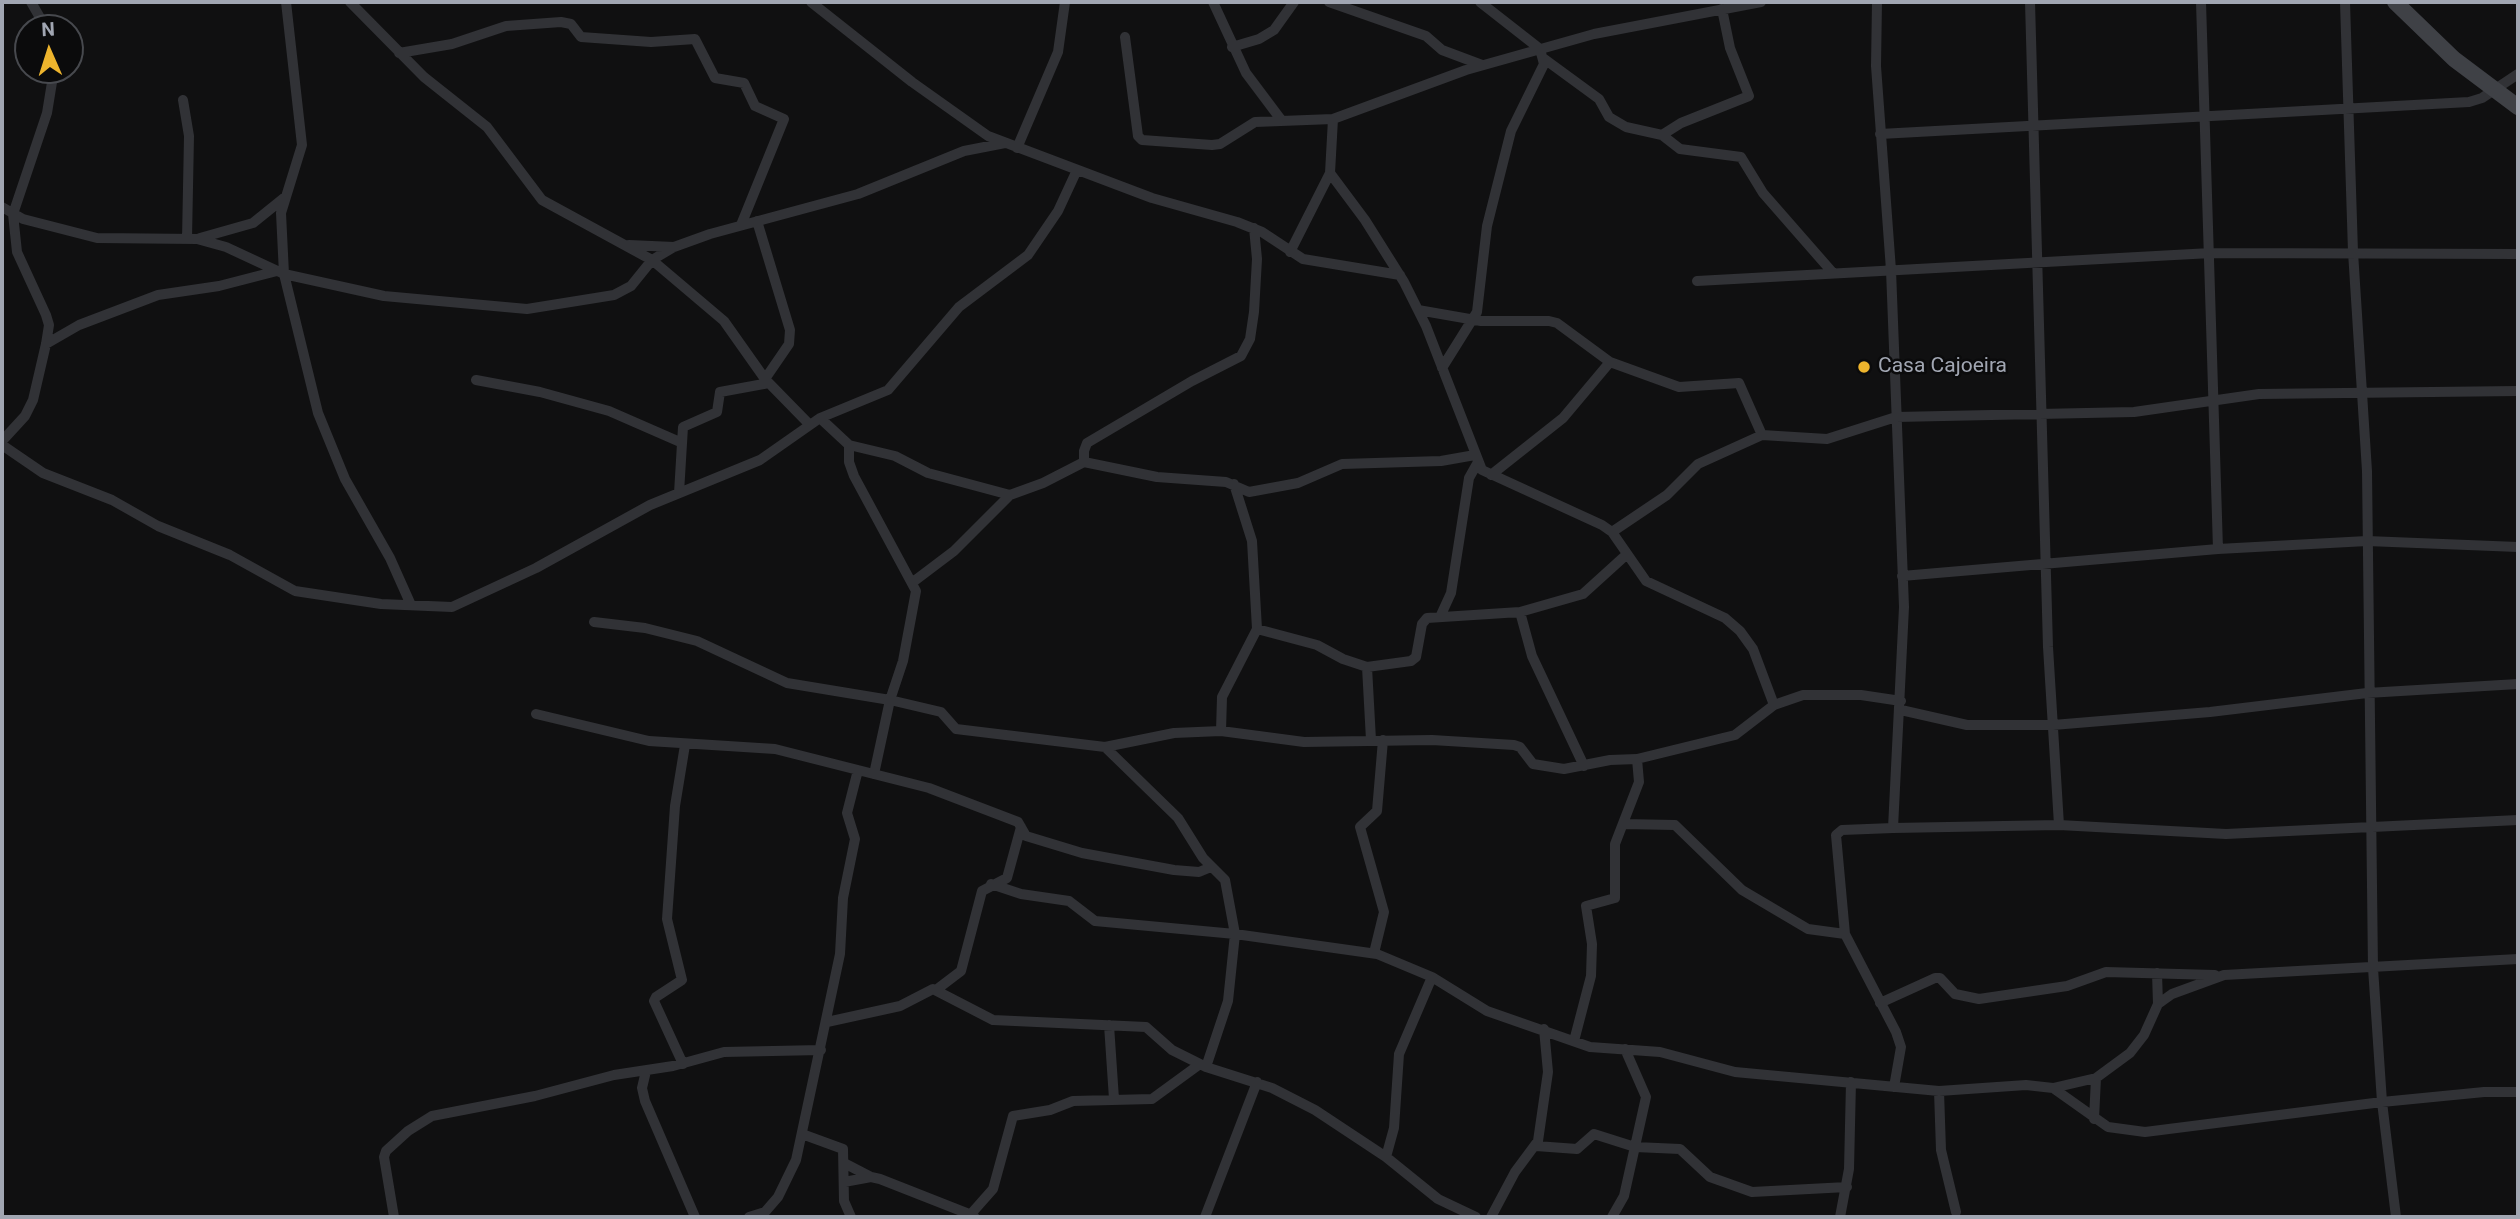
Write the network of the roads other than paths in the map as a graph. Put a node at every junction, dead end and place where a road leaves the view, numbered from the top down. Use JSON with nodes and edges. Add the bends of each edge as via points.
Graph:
{"nodes":[{"id":1,"x":286,"y":2,"type":"edge"},
{"id":2,"x":350,"y":2,"type":"edge"},
{"id":3,"x":811,"y":2,"type":"edge"},
{"id":4,"x":1066,"y":2,"type":"edge"},
{"id":5,"x":1213,"y":2,"type":"edge"},
{"id":6,"x":1294,"y":2,"type":"edge"},
{"id":7,"x":1329,"y":2,"type":"edge"},
{"id":8,"x":1480,"y":2,"type":"edge"},
{"id":9,"x":1760,"y":2,"type":"edge"},
{"id":10,"x":1877,"y":2,"type":"edge"},
{"id":11,"x":2030,"y":2,"type":"edge"},
{"id":12,"x":2202,"y":2,"type":"edge"},
{"id":13,"x":2345,"y":2,"type":"edge"},
{"id":14,"x":2400,"y":4,"type":"edge"},
{"id":15,"x":1363,"y":7,"type":"edge"},
{"id":16,"x":1722,"y":9,"type":"junction"},
{"id":17,"x":1125,"y":37,"type":"dead end"},
{"id":18,"x":1232,"y":47,"type":"junction"},
{"id":19,"x":399,"y":53,"type":"junction"},
{"id":20,"x":1541,"y":53,"type":"junction"},
{"id":21,"x":1482,"y":65,"type":"junction"},
{"id":22,"x":2518,"y":74,"type":"edge"},
{"id":23,"x":52,"y":84,"type":"edge"},
{"id":24,"x":2496,"y":90,"type":"junction"},
{"id":25,"x":183,"y":100,"type":"dead end"},
{"id":26,"x":2518,"y":107,"type":"edge"},
{"id":27,"x":2347,"y":109,"type":"junction"},
{"id":28,"x":2206,"y":118,"type":"junction"},
{"id":29,"x":1333,"y":119,"type":"junction"},
{"id":30,"x":1282,"y":121,"type":"junction"},
{"id":31,"x":2032,"y":125,"type":"junction"},
{"id":32,"x":1880,"y":134,"type":"junction"},
{"id":33,"x":1662,"y":135,"type":"junction"},
{"id":34,"x":1005,"y":144,"type":"junction"},
{"id":35,"x":1017,"y":148,"type":"junction"},
{"id":36,"x":1077,"y":170,"type":"junction"},
{"id":37,"x":1330,"y":173,"type":"junction"},
{"id":38,"x":284,"y":198,"type":"junction"},
{"id":39,"x":2,"y":207,"type":"edge"},
{"id":40,"x":13,"y":214,"type":"junction"},
{"id":41,"x":757,"y":221,"type":"junction"},
{"id":42,"x":741,"y":225,"type":"junction"},
{"id":43,"x":1254,"y":228,"type":"junction"},
{"id":44,"x":192,"y":239,"type":"junction"},
{"id":45,"x":626,"y":245,"type":"junction"},
{"id":46,"x":674,"y":247,"type":"junction"},
{"id":47,"x":1290,"y":252,"type":"junction"},
{"id":48,"x":2353,"y":252,"type":"junction"},
{"id":49,"x":2211,"y":253,"type":"junction"},
{"id":50,"x":2518,"y":254,"type":"edge"},
{"id":51,"x":652,"y":260,"type":"junction"},
{"id":52,"x":2039,"y":260,"type":"junction"},
{"id":53,"x":1891,"y":270,"type":"junction"},
{"id":54,"x":281,"y":272,"type":"junction"},
{"id":55,"x":1833,"y":273,"type":"junction"},
{"id":56,"x":1400,"y":275,"type":"junction"},
{"id":57,"x":1697,"y":281,"type":"dead end"},
{"id":58,"x":1418,"y":310,"type":"junction"},
{"id":59,"x":1473,"y":319,"type":"junction"},
{"id":60,"x":46,"y":344,"type":"junction"},
{"id":61,"x":1610,"y":362,"type":"junction"},
{"id":62,"x":1442,"y":368,"type":"junction"},
{"id":63,"x":476,"y":380,"type":"dead end"},
{"id":64,"x":767,"y":381,"type":"junction"},
{"id":65,"x":2518,"y":391,"type":"edge"},
{"id":66,"x":2363,"y":392,"type":"junction"},
{"id":67,"x":2215,"y":399,"type":"junction"},
{"id":68,"x":2040,"y":411,"type":"junction"},
{"id":69,"x":1896,"y":417,"type":"junction"},
{"id":70,"x":815,"y":421,"type":"junction"},
{"id":71,"x":1762,"y":435,"type":"junction"},
{"id":72,"x":680,"y":442,"type":"junction"},
{"id":73,"x":2,"y":443,"type":"edge"},
{"id":74,"x":849,"y":445,"type":"junction"},
{"id":75,"x":1476,"y":459,"type":"junction"},
{"id":76,"x":1084,"y":462,"type":"junction"},
{"id":77,"x":1491,"y":475,"type":"junction"},
{"id":78,"x":1234,"y":484,"type":"junction"},
{"id":79,"x":679,"y":493,"type":"junction"},
{"id":80,"x":1010,"y":495,"type":"junction"},
{"id":81,"x":1612,"y":532,"type":"junction"},
{"id":82,"x":2367,"y":541,"type":"junction"},
{"id":83,"x":2518,"y":547,"type":"edge"},
{"id":84,"x":2218,"y":549,"type":"junction"},
{"id":85,"x":1626,"y":555,"type":"junction"},
{"id":86,"x":2045,"y":564,"type":"junction"},
{"id":87,"x":1902,"y":576,"type":"junction"},
{"id":88,"x":913,"y":582,"type":"junction"},
{"id":89,"x":411,"y":605,"type":"junction"},
{"id":90,"x":1520,"y":612,"type":"junction"},
{"id":91,"x":1440,"y":617,"type":"junction"},
{"id":92,"x":594,"y":622,"type":"dead end"},
{"id":93,"x":1257,"y":629,"type":"junction"},
{"id":94,"x":1367,"y":667,"type":"junction"},
{"id":95,"x":2518,"y":684,"type":"edge"},
{"id":96,"x":2367,"y":693,"type":"junction"},
{"id":97,"x":890,"y":700,"type":"junction"},
{"id":98,"x":1774,"y":705,"type":"junction"},
{"id":99,"x":1901,"y":706,"type":"junction"},
{"id":100,"x":536,"y":714,"type":"dead end"},
{"id":101,"x":2053,"y":725,"type":"junction"},
{"id":102,"x":1221,"y":731,"type":"junction"},
{"id":103,"x":1377,"y":740,"type":"junction"},
{"id":104,"x":1119,"y":743,"type":"junction"},
{"id":105,"x":685,"y":745,"type":"junction"},
{"id":106,"x":1105,"y":747,"type":"junction"},
{"id":107,"x":1119,"y":759,"type":"junction"},
{"id":108,"x":1637,"y":759,"type":"junction"},
{"id":109,"x":1584,"y":766,"type":"junction"},
{"id":110,"x":858,"y":770,"type":"junction"},
{"id":111,"x":874,"y":774,"type":"junction"},
{"id":112,"x":2518,"y":820,"type":"edge"},
{"id":113,"x":1623,"y":824,"type":"junction"},
{"id":114,"x":1022,"y":825,"type":"junction"},
{"id":115,"x":2059,"y":825,"type":"junction"},
{"id":116,"x":2372,"y":826,"type":"junction"},
{"id":117,"x":1893,"y":828,"type":"junction"},
{"id":118,"x":1211,"y":867,"type":"junction"},
{"id":119,"x":991,"y":884,"type":"junction"},
{"id":120,"x":1235,"y":934,"type":"junction"},
{"id":121,"x":1846,"y":934,"type":"junction"},
{"id":122,"x":1374,"y":953,"type":"junction"},
{"id":123,"x":2518,"y":959,"type":"edge"},
{"id":124,"x":2373,"y":968,"type":"junction"},
{"id":125,"x":2157,"y":973,"type":"junction"},
{"id":126,"x":2224,"y":975,"type":"junction"},
{"id":127,"x":1432,"y":977,"type":"junction"},
{"id":128,"x":936,"y":990,"type":"junction"},
{"id":129,"x":1880,"y":1003,"type":"junction"},
{"id":130,"x":2158,"y":1004,"type":"junction"},
{"id":131,"x":827,"y":1022,"type":"junction"},
{"id":132,"x":1109,"y":1024,"type":"junction"},
{"id":133,"x":1544,"y":1029,"type":"junction"},
{"id":134,"x":1574,"y":1041,"type":"junction"},
{"id":135,"x":1625,"y":1049,"type":"junction"},
{"id":136,"x":821,"y":1050,"type":"junction"},
{"id":137,"x":684,"y":1064,"type":"junction"},
{"id":138,"x":1203,"y":1066,"type":"junction"},
{"id":139,"x":646,"y":1072,"type":"junction"},
{"id":140,"x":2095,"y":1078,"type":"junction"},
{"id":141,"x":1257,"y":1082,"type":"junction"},
{"id":142,"x":1851,"y":1082,"type":"junction"},
{"id":143,"x":1894,"y":1087,"type":"junction"},
{"id":144,"x":2053,"y":1088,"type":"junction"},
{"id":145,"x":1938,"y":1091,"type":"junction"},
{"id":146,"x":2518,"y":1092,"type":"edge"},
{"id":147,"x":1114,"y":1100,"type":"junction"},
{"id":148,"x":2382,"y":1102,"type":"junction"},
{"id":149,"x":2094,"y":1119,"type":"junction"},
{"id":150,"x":802,"y":1134,"type":"junction"},
{"id":151,"x":1536,"y":1146,"type":"junction"},
{"id":152,"x":1635,"y":1147,"type":"junction"},
{"id":153,"x":1386,"y":1157,"type":"junction"},
{"id":154,"x":844,"y":1163,"type":"junction"},
{"id":155,"x":871,"y":1177,"type":"junction"},
{"id":156,"x":844,"y":1182,"type":"junction"},
{"id":157,"x":1847,"y":1187,"type":"junction"},
{"id":158,"x":1956,"y":1212,"type":"dead end"},
{"id":159,"x":973,"y":1216,"type":"edge"},
{"id":160,"x":394,"y":1217,"type":"edge"},
{"id":161,"x":695,"y":1217,"type":"edge"},
{"id":162,"x":749,"y":1217,"type":"edge"},
{"id":163,"x":851,"y":1217,"type":"edge"},
{"id":164,"x":1205,"y":1217,"type":"edge"},
{"id":165,"x":1476,"y":1217,"type":"edge"},
{"id":166,"x":1491,"y":1217,"type":"edge"},
{"id":167,"x":1612,"y":1217,"type":"edge"},
{"id":168,"x":1840,"y":1217,"type":"edge"},
{"id":169,"x":2396,"y":1217,"type":"edge"}],
"edges":[{"from":1,"to":38,"type":"street","via":[[302,145]]},
{"from":2,"to":19,"type":"street"},
{"from":3,"to":34,"type":"street","via":[[912,82]]},
{"from":4,"to":35,"type":"street","via":[[1058,52]]},
{"from":5,"to":18,"type":"street"},
{"from":6,"to":18,"type":"street","via":[[1274,30]]},
{"from":7,"to":15,"type":"street"},
{"from":8,"to":20,"type":"street"},
{"from":9,"to":16,"type":"street"},
{"from":10,"to":32,"type":"street"},
{"from":11,"to":31,"type":"street"},
{"from":12,"to":28,"type":"street"},
{"from":13,"to":27,"type":"street"},
{"from":14,"to":24,"type":"main road","via":[[2454,59]]},
{"from":15,"to":21,"type":"street","via":[[1426,36],[1442,50]]},
{"from":16,"to":20,"type":"street","via":[[1639,24]]},
{"from":16,"to":33,"type":"street","via":[[1730,48],[1749,96]]},
{"from":17,"to":30,"type":"street","via":[[1136,130],[1142,140],[1220,144],[1250,123]]},
{"from":18,"to":30,"type":"street"},
{"from":19,"to":42,"type":"street","via":[[452,44],[497,28],[561,22],[570,24],[581,37],[695,40],[715,78],[744,83],[755,106],[784,119]]},
{"from":19,"to":45,"type":"street","via":[[487,127],[542,200]]},
{"from":20,"to":21,"type":"street"},
{"from":20,"to":33,"type":"street","via":[[1599,99],[1609,117],[1626,127]]},
{"from":20,"to":59,"type":"street","via":[[1535,85],[1511,131],[1487,226]]},
{"from":21,"to":29,"type":"street"},
{"from":22,"to":24,"type":"street"},
{"from":23,"to":40,"type":"street","via":[[47,113]]},
{"from":24,"to":26,"type":"main road"},
{"from":24,"to":27,"type":"street","via":[[2469,102]]},
{"from":25,"to":44,"type":"street","via":[[189,136]]},
{"from":27,"to":28,"type":"street"},
{"from":27,"to":48,"type":"street"},
{"from":28,"to":31,"type":"street"},
{"from":28,"to":49,"type":"street"},
{"from":29,"to":30,"type":"street"},
{"from":29,"to":37,"type":"street"},
{"from":31,"to":32,"type":"street"},
{"from":31,"to":52,"type":"street"},
{"from":32,"to":53,"type":"street"},
{"from":33,"to":55,"type":"street","via":[[1680,149],[1741,157],[1763,193]]},
{"from":34,"to":35,"type":"street"},
{"from":34,"to":41,"type":"street","via":[[964,151],[888,184]]},
{"from":35,"to":36,"type":"street"},
{"from":36,"to":43,"type":"street"},
{"from":36,"to":70,"type":"street","via":[[1058,211],[1028,255],[959,307],[888,390]]},
{"from":37,"to":47,"type":"street"},
{"from":37,"to":56,"type":"street"},
{"from":38,"to":44,"type":"street","via":[[253,223]]},
{"from":38,"to":54,"type":"street"},
{"from":39,"to":40,"type":"street"},
{"from":40,"to":44,"type":"street","via":[[97,238]]},
{"from":40,"to":60,"type":"street","via":[[16,252],[47,315]]},
{"from":41,"to":42,"type":"street"},
{"from":41,"to":64,"type":"street","via":[[790,330],[789,344]]},
{"from":42,"to":46,"type":"street"},
{"from":43,"to":47,"type":"street"},
{"from":43,"to":76,"type":"street","via":[[1254,312],[1248,346],[1241,356],[1087,443]]},
{"from":44,"to":54,"type":"street","via":[[226,247]]},
{"from":45,"to":46,"type":"street"},
{"from":45,"to":51,"type":"street"},
{"from":46,"to":51,"type":"street"},
{"from":47,"to":56,"type":"street","via":[[1317,262]]},
{"from":48,"to":49,"type":"street"},
{"from":48,"to":50,"type":"street"},
{"from":48,"to":66,"type":"street"},
{"from":49,"to":52,"type":"street"},
{"from":49,"to":67,"type":"street"},
{"from":51,"to":54,"type":"street","via":[[631,286],[614,295],[527,309],[384,296]]},
{"from":51,"to":64,"type":"street","via":[[724,321]]},
{"from":52,"to":53,"type":"street"},
{"from":52,"to":68,"type":"street"},
{"from":53,"to":55,"type":"street"},
{"from":53,"to":69,"type":"street"},
{"from":54,"to":60,"type":"street","via":[[158,295],[70,328]]},
{"from":54,"to":89,"type":"street","via":[[318,413],[345,479]]},
{"from":55,"to":57,"type":"street"},
{"from":56,"to":58,"type":"street"},
{"from":58,"to":59,"type":"street"},
{"from":58,"to":62,"type":"street"},
{"from":59,"to":61,"type":"street","via":[[1557,323]]},
{"from":59,"to":62,"type":"street"},
{"from":60,"to":73,"type":"street","via":[[33,400]]},
{"from":61,"to":71,"type":"street","via":[[1679,387],[1739,383]]},
{"from":61,"to":77,"type":"street","via":[[1563,418]]},
{"from":62,"to":75,"type":"street"},
{"from":63,"to":72,"type":"street","via":[[609,411]]},
{"from":64,"to":70,"type":"street"},
{"from":64,"to":72,"type":"street","via":[[720,392],[717,412],[686,424]]},
{"from":65,"to":66,"type":"street"},
{"from":66,"to":67,"type":"street"},
{"from":66,"to":82,"type":"street"},
{"from":67,"to":68,"type":"street","via":[[2134,412]]},
{"from":67,"to":84,"type":"street"},
{"from":68,"to":69,"type":"street"},
{"from":68,"to":86,"type":"street"},
{"from":69,"to":71,"type":"street","via":[[1837,438]]},
{"from":69,"to":87,"type":"street"},
{"from":70,"to":74,"type":"street"},
{"from":70,"to":79,"type":"street","via":[[761,460]]},
{"from":71,"to":81,"type":"street","via":[[1698,464],[1667,495]]},
{"from":72,"to":79,"type":"street"},
{"from":73,"to":89,"type":"street","via":[[43,474],[112,500],[158,526],[230,555],[288,589],[348,601]]},
{"from":74,"to":80,"type":"street"},
{"from":74,"to":88,"type":"street","via":[[853,476]]},
{"from":75,"to":77,"type":"street"},
{"from":75,"to":78,"type":"street","via":[[1342,464],[1298,483],[1249,492]]},
{"from":75,"to":91,"type":"street","via":[[1451,593]]},
{"from":76,"to":78,"type":"street","via":[[1157,477]]},
{"from":76,"to":80,"type":"street"},
{"from":77,"to":81,"type":"street"},
{"from":78,"to":93,"type":"street","via":[[1252,541]]},
{"from":79,"to":89,"type":"street","via":[[453,607]]},
{"from":80,"to":88,"type":"street","via":[[963,543]]},
{"from":81,"to":85,"type":"street"},
{"from":82,"to":83,"type":"street"},
{"from":82,"to":84,"type":"street"},
{"from":82,"to":96,"type":"street"},
{"from":84,"to":86,"type":"street"},
{"from":85,"to":90,"type":"street","via":[[1583,594]]},
{"from":85,"to":98,"type":"street","via":[[1646,581],[1725,618],[1740,631],[1754,649]]},
{"from":86,"to":87,"type":"street"},
{"from":86,"to":101,"type":"street"},
{"from":87,"to":99,"type":"street"},
{"from":88,"to":97,"type":"street","via":[[916,597]]},
{"from":90,"to":91,"type":"street"},
{"from":90,"to":109,"type":"street","via":[[1532,656]]},
{"from":91,"to":94,"type":"street","via":[[1424,620],[1413,660]]},
{"from":92,"to":97,"type":"street","via":[[697,641],[787,683]]},
{"from":93,"to":94,"type":"street","via":[[1317,645]]},
{"from":93,"to":102,"type":"street","via":[[1222,697]]},
{"from":94,"to":103,"type":"street"},
{"from":95,"to":96,"type":"street"},
{"from":96,"to":101,"type":"street"},
{"from":96,"to":116,"type":"street"},
{"from":97,"to":106,"type":"street","via":[[941,712],[956,729]]},
{"from":97,"to":111,"type":"street"},
{"from":98,"to":99,"type":"street","via":[[1803,695],[1837,694]]},
{"from":98,"to":108,"type":"street","via":[[1735,735]]},
{"from":99,"to":101,"type":"street","via":[[1967,724]]},
{"from":99,"to":117,"type":"street"},
{"from":100,"to":105,"type":"street","via":[[625,737]]},
{"from":101,"to":115,"type":"street"},
{"from":102,"to":103,"type":"street","via":[[1304,742]]},
{"from":102,"to":104,"type":"street","via":[[1174,733]]},
{"from":103,"to":109,"type":"street","via":[[1514,745],[1533,764],[1564,769]]},
{"from":103,"to":122,"type":"street","via":[[1377,811],[1360,827],[1384,907]]},
{"from":104,"to":106,"type":"street"},
{"from":104,"to":107,"type":"street"},
{"from":105,"to":110,"type":"street","via":[[775,749]]},
{"from":105,"to":137,"type":"street","via":[[675,806],[667,919],[682,980],[654,1001]]},
{"from":106,"to":107,"type":"street"},
{"from":107,"to":118,"type":"street","via":[[1178,818]]},
{"from":108,"to":109,"type":"street"},
{"from":108,"to":113,"type":"street","via":[[1639,782]]},
{"from":110,"to":111,"type":"street"},
{"from":110,"to":131,"type":"street","via":[[847,814],[855,839],[853,860]]},
{"from":111,"to":114,"type":"street","via":[[929,788]]},
{"from":112,"to":116,"type":"street"},
{"from":113,"to":121,"type":"street","via":[[1675,825],[1742,890],[1808,929]]},
{"from":113,"to":134,"type":"street","via":[[1615,845],[1615,898],[1586,905],[1591,976]]},
{"from":114,"to":118,"type":"street","via":[[1026,836],[1100,857],[1174,870],[1199,872]]},
{"from":114,"to":119,"type":"street","via":[[1007,878]]},
{"from":115,"to":116,"type":"street","via":[[2226,834]]},
{"from":115,"to":117,"type":"street"},
{"from":116,"to":124,"type":"street"},
{"from":117,"to":121,"type":"street","via":[[1842,830],[1836,835]]},
{"from":118,"to":120,"type":"street","via":[[1225,880]]},
{"from":119,"to":120,"type":"street","via":[[1069,901],[1095,921]]},
{"from":119,"to":128,"type":"street","via":[[982,891],[961,971]]},
{"from":120,"to":122,"type":"street"},
{"from":120,"to":138,"type":"street","via":[[1228,1001]]},
{"from":121,"to":129,"type":"street"},
{"from":122,"to":127,"type":"street"},
{"from":123,"to":124,"type":"street"},
{"from":124,"to":126,"type":"street"},
{"from":124,"to":148,"type":"street"},
{"from":125,"to":126,"type":"street"},
{"from":125,"to":129,"type":"street","via":[[2106,972],[2067,986],[1979,999],[1955,994],[1936,978]]},
{"from":125,"to":130,"type":"street"},
{"from":126,"to":130,"type":"street","via":[[2172,994]]},
{"from":127,"to":133,"type":"street","via":[[1487,1010]]},
{"from":127,"to":153,"type":"street","via":[[1399,1054],[1394,1128]]},
{"from":128,"to":131,"type":"street","via":[[900,1006]]},
{"from":128,"to":132,"type":"street","via":[[993,1020]]},
{"from":129,"to":143,"type":"street","via":[[1901,1047]]},
{"from":130,"to":140,"type":"street","via":[[2130,1053]]},
{"from":131,"to":136,"type":"street"},
{"from":132,"to":138,"type":"street","via":[[1146,1027],[1172,1050]]},
{"from":132,"to":147,"type":"street"},
{"from":133,"to":134,"type":"street"},
{"from":133,"to":151,"type":"street","via":[[1547,1080]]},
{"from":134,"to":135,"type":"street","via":[[1598,1049]]},
{"from":135,"to":142,"type":"street","via":[[1660,1052],[1735,1072]]},
{"from":135,"to":152,"type":"street","via":[[1646,1091]]},
{"from":136,"to":137,"type":"street","via":[[724,1052]]},
{"from":136,"to":150,"type":"street"},
{"from":137,"to":139,"type":"street"},
{"from":138,"to":141,"type":"street"},
{"from":138,"to":147,"type":"street","via":[[1152,1099]]},
{"from":139,"to":160,"type":"street","via":[[614,1075],[432,1116],[386,1151]]},
{"from":139,"to":161,"type":"street","via":[[645,1101]]},
{"from":140,"to":144,"type":"street"},
{"from":140,"to":149,"type":"street"},
{"from":141,"to":153,"type":"street","via":[[1315,1110]]},
{"from":141,"to":164,"type":"street"},
{"from":142,"to":143,"type":"street"},
{"from":142,"to":157,"type":"street"},
{"from":143,"to":145,"type":"street"},
{"from":144,"to":145,"type":"street","via":[[2026,1085]]},
{"from":144,"to":149,"type":"street"},
{"from":145,"to":158,"type":"street","via":[[1941,1150]]},
{"from":146,"to":148,"type":"street"},
{"from":147,"to":159,"type":"street","via":[[1073,1101],[1013,1116],[993,1189]]},
{"from":148,"to":149,"type":"street","via":[[2145,1132],[2108,1127]]},
{"from":148,"to":169,"type":"street"},
{"from":150,"to":154,"type":"street","via":[[841,1146]]},
{"from":150,"to":162,"type":"street","via":[[796,1160],[778,1197],[765,1212]]},
{"from":151,"to":152,"type":"street","via":[[1577,1149],[1594,1134]]},
{"from":151,"to":166,"type":"street","via":[[1515,1171]]},
{"from":152,"to":157,"type":"street","via":[[1681,1149],[1710,1177],[1752,1192]]},
{"from":152,"to":167,"type":"street","via":[[1624,1196]]},
{"from":153,"to":165,"type":"street","via":[[1438,1199]]},
{"from":154,"to":155,"type":"street"},
{"from":154,"to":156,"type":"street"},
{"from":155,"to":156,"type":"street"},
{"from":155,"to":159,"type":"street"},
{"from":156,"to":163,"type":"street","via":[[844,1201]]},
{"from":157,"to":168,"type":"street"}]}
